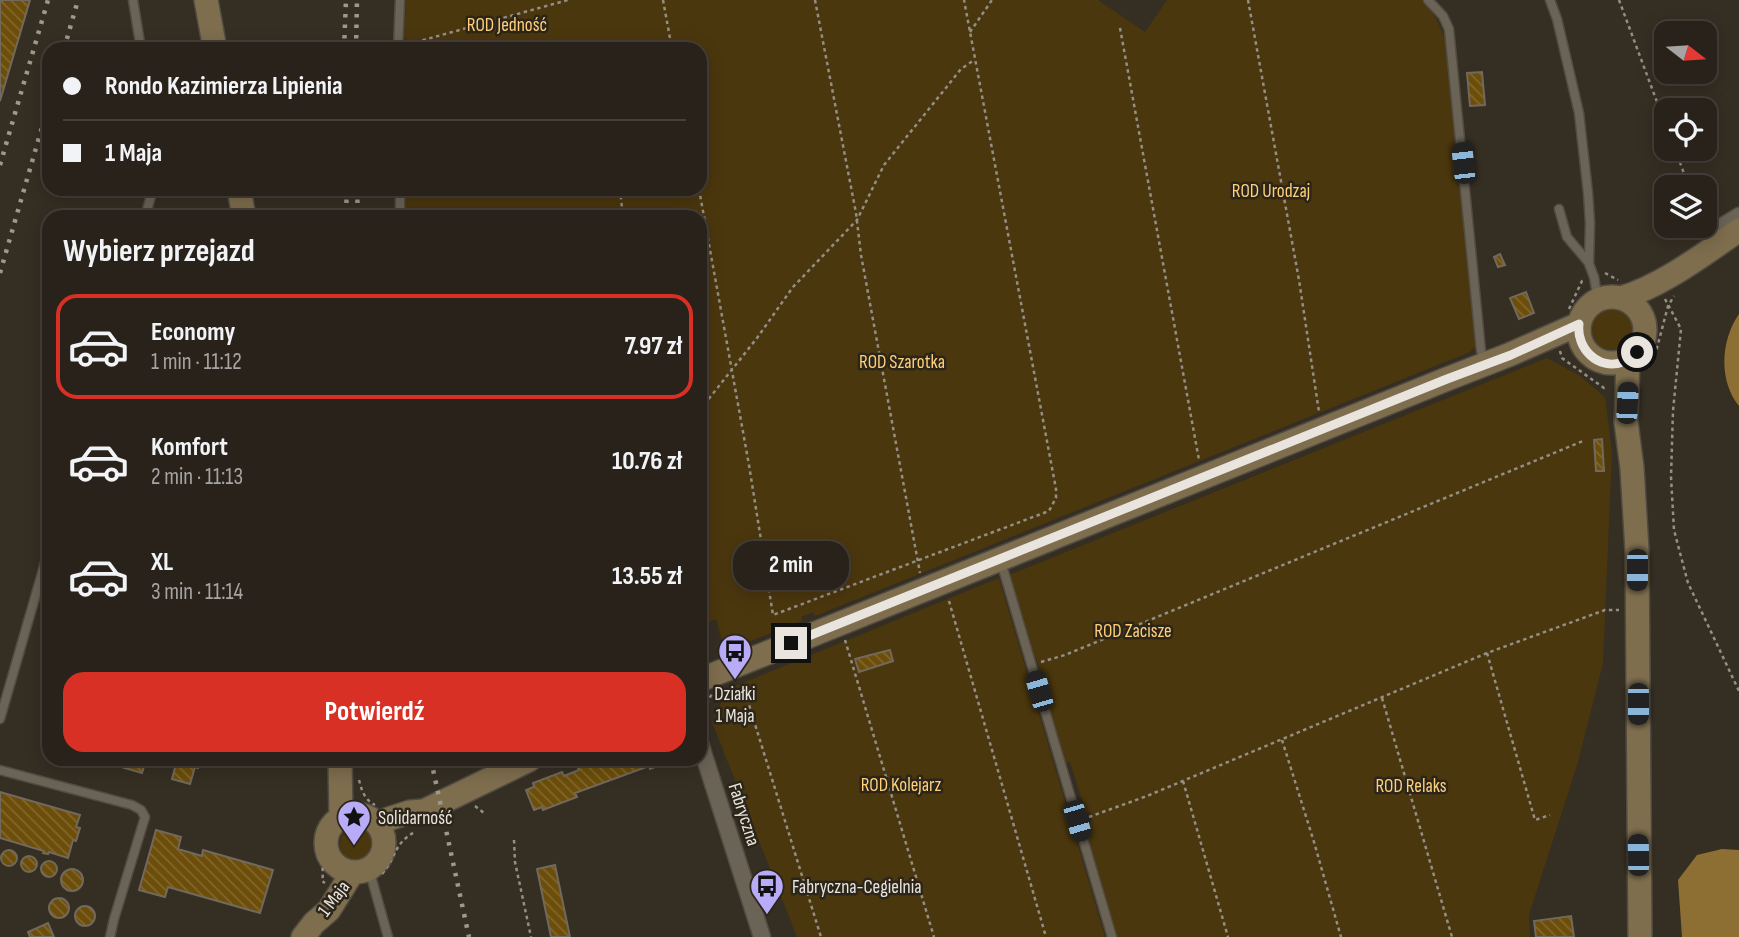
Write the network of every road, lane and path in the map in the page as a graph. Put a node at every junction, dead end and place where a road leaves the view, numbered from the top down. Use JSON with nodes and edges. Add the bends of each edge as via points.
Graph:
{"nodes":[{"id":1,"x":133,"y":0,"type":"edge"},
{"id":2,"x":206,"y":0,"type":"edge"},
{"id":3,"x":400,"y":0,"type":"edge"},
{"id":4,"x":568,"y":0,"type":"edge"},
{"id":5,"x":663,"y":0,"type":"edge"},
{"id":6,"x":815,"y":0,"type":"edge"},
{"id":7,"x":964,"y":0,"type":"edge"},
{"id":8,"x":992,"y":0,"type":"edge"},
{"id":9,"x":1248,"y":0,"type":"edge"},
{"id":10,"x":1428,"y":0,"type":"edge"},
{"id":11,"x":1550,"y":0,"type":"edge"},
{"id":12,"x":1619,"y":0,"type":"edge"},
{"id":13,"x":1119,"y":28,"type":"dead end"},
{"id":14,"x":970,"y":32,"type":"junction"},
{"id":15,"x":140,"y":42,"type":"edge"},
{"id":16,"x":214,"y":42,"type":"edge"},
{"id":17,"x":398,"y":42,"type":"edge"},
{"id":18,"x":418,"y":42,"type":"edge"},
{"id":19,"x":672,"y":42,"type":"edge"},
{"id":20,"x":974,"y":60,"type":"junction"},
{"id":21,"x":1656,"y":98,"type":"edge"},
{"id":22,"x":1559,"y":209,"type":"dead end"},
{"id":23,"x":1739,"y":216,"type":"edge"},
{"id":24,"x":857,"y":220,"type":"junction"},
{"id":25,"x":707,"y":233,"type":"edge"},
{"id":26,"x":1726,"y":233,"type":"edge"},
{"id":27,"x":1700,"y":256,"type":"junction"},
{"id":28,"x":1589,"y":264,"type":"junction"},
{"id":29,"x":1582,"y":281,"type":"dead end"},
{"id":30,"x":1621,"y":298,"type":"junction"},
{"id":31,"x":1598,"y":300,"type":"junction"},
{"id":32,"x":1643,"y":320,"type":"junction"},
{"id":33,"x":1577,"y":327,"type":"junction"},
{"id":34,"x":1562,"y":358,"type":"dead end"},
{"id":35,"x":1604,"y":363,"type":"junction"},
{"id":36,"x":1486,"y":364,"type":"junction"},
{"id":37,"x":1637,"y":365,"type":"junction"},
{"id":38,"x":732,"y":369,"type":"junction"},
{"id":39,"x":1604,"y":388,"type":"dead end"},
{"id":40,"x":707,"y":401,"type":"edge"},
{"id":41,"x":1626,"y":422,"type":"junction"},
{"id":42,"x":1323,"y":429,"type":"junction"},
{"id":43,"x":1583,"y":441,"type":"dead end"},
{"id":44,"x":1203,"y":477,"type":"junction"},
{"id":45,"x":1000,"y":559,"type":"junction"},
{"id":46,"x":918,"y":560,"type":"junction"},
{"id":47,"x":42,"y":573,"type":"edge"},
{"id":48,"x":934,"y":586,"type":"junction"},
{"id":49,"x":1637,"y":610,"type":"junction"},
{"id":50,"x":841,"y":623,"type":"junction"},
{"id":51,"x":1488,"y":653,"type":"junction"},
{"id":52,"x":1031,"y":665,"type":"junction"},
{"id":53,"x":707,"y":677,"type":"edge"},
{"id":54,"x":1739,"y":691,"type":"edge"},
{"id":55,"x":746,"y":692,"type":"dead end"},
{"id":56,"x":1382,"y":698,"type":"junction"},
{"id":57,"x":0,"y":719,"type":"edge"},
{"id":58,"x":1282,"y":740,"type":"junction"},
{"id":59,"x":707,"y":765,"type":"edge"},
{"id":60,"x":344,"y":766,"type":"edge"},
{"id":61,"x":512,"y":766,"type":"edge"},
{"id":62,"x":0,"y":770,"type":"edge"},
{"id":63,"x":1183,"y":781,"type":"junction"},
{"id":64,"x":468,"y":804,"type":"dead end"},
{"id":65,"x":484,"y":813,"type":"dead end"},
{"id":66,"x":1550,"y":815,"type":"dead end"},
{"id":67,"x":423,"y":819,"type":"junction"},
{"id":68,"x":1077,"y":821,"type":"junction"},
{"id":69,"x":358,"y":822,"type":"junction"},
{"id":70,"x":514,"y":840,"type":"dead end"},
{"id":71,"x":352,"y":873,"type":"junction"},
{"id":72,"x":308,"y":930,"type":"edge"},
{"id":73,"x":110,"y":937,"type":"edge"},
{"id":74,"x":388,"y":937,"type":"edge"},
{"id":75,"x":531,"y":937,"type":"edge"},
{"id":76,"x":762,"y":937,"type":"edge"},
{"id":77,"x":821,"y":937,"type":"edge"},
{"id":78,"x":934,"y":937,"type":"edge"},
{"id":79,"x":1046,"y":937,"type":"edge"},
{"id":80,"x":1112,"y":937,"type":"edge"},
{"id":81,"x":1228,"y":937,"type":"edge"},
{"id":82,"x":1341,"y":937,"type":"edge"},
{"id":83,"x":1452,"y":937,"type":"edge"},
{"id":84,"x":1640,"y":937,"type":"edge"}],
"edges":[{"from":1,"to":15,"type":"lane"},
{"from":2,"to":16,"type":"street"},
{"from":3,"to":17,"type":"lane"},
{"from":4,"to":18,"type":"path"},
{"from":5,"to":19,"type":"path"},
{"from":6,"to":24,"type":"path"},
{"from":7,"to":14,"type":"path"},
{"from":8,"to":14,"type":"path"},
{"from":9,"to":42,"type":"path"},
{"from":10,"to":36,"type":"lane","via":[[1449,29],[1481,351]]},
{"from":11,"to":28,"type":"lane","via":[[1579,113],[1590,223]]},
{"from":12,"to":21,"type":"path"},
{"from":13,"to":44,"type":"path"},
{"from":14,"to":20,"type":"path"},
{"from":20,"to":24,"type":"path","via":[[961,69],[884,166]]},
{"from":20,"to":46,"type":"path","via":[[1056,498],[1043,514]]},
{"from":22,"to":28,"type":"lane","via":[[1567,237]]},
{"from":23,"to":26,"type":"street"},
{"from":24,"to":38,"type":"path","via":[[793,286]]},
{"from":24,"to":46,"type":"path"},
{"from":25,"to":38,"type":"path"},
{"from":26,"to":27,"type":"street"},
{"from":27,"to":30,"type":"street","via":[[1653,285]]},
{"from":27,"to":32,"type":"street","via":[[1661,294]]},
{"from":28,"to":31,"type":"lane"},
{"from":29,"to":33,"type":"path"},
{"from":30,"to":31,"type":"street"},
{"from":30,"to":32,"type":"street","via":[[1633,304]]},
{"from":31,"to":33,"type":"street"},
{"from":32,"to":37,"type":"street","via":[[1645,332]]},
{"from":33,"to":35,"type":"street","via":[[1596,360]]},
{"from":33,"to":36,"type":"street"},
{"from":34,"to":39,"type":"path"},
{"from":35,"to":37,"type":"street"},
{"from":35,"to":41,"type":"street"},
{"from":36,"to":42,"type":"street"},
{"from":37,"to":41,"type":"street"},
{"from":37,"to":54,"type":"path","via":[[1657,348],[1668,306],[1681,329],[1671,461],[1674,530],[1688,583]]},
{"from":38,"to":40,"type":"path"},
{"from":38,"to":46,"type":"path","via":[[773,615]]},
{"from":41,"to":49,"type":"street","via":[[1635,510]]},
{"from":42,"to":44,"type":"street"},
{"from":43,"to":52,"type":"path","via":[[1065,655]]},
{"from":44,"to":45,"type":"street"},
{"from":45,"to":48,"type":"street"},
{"from":45,"to":52,"type":"lane"},
{"from":46,"to":48,"type":"path","via":[[920,575]]},
{"from":47,"to":57,"type":"lane"},
{"from":48,"to":50,"type":"street"},
{"from":48,"to":79,"type":"path"},
{"from":49,"to":51,"type":"path","via":[[1605,610]]},
{"from":49,"to":84,"type":"street"},
{"from":50,"to":53,"type":"street"},
{"from":50,"to":78,"type":"path"},
{"from":51,"to":56,"type":"path"},
{"from":51,"to":66,"type":"path","via":[[1535,820]]},
{"from":52,"to":68,"type":"lane"},
{"from":55,"to":77,"type":"path"},
{"from":56,"to":58,"type":"path"},
{"from":56,"to":83,"type":"path"},
{"from":58,"to":63,"type":"path"},
{"from":58,"to":82,"type":"path"},
{"from":59,"to":76,"type":"street","name":"Fabryczna"},
{"from":60,"to":69,"type":"street"},
{"from":61,"to":67,"type":"street","via":[[494,772]]},
{"from":62,"to":73,"type":"lane","via":[[141,810],[145,817]]},
{"from":63,"to":68,"type":"path"},
{"from":63,"to":81,"type":"path"},
{"from":64,"to":65,"type":"path"},
{"from":67,"to":69,"type":"street","via":[[410,812]]},
{"from":67,"to":71,"type":"path","via":[[400,842],[392,860]]},
{"from":68,"to":80,"type":"lane"},
{"from":69,"to":71,"type":"street","name":"1 Maja","via":[[382,856]]},
{"from":69,"to":71,"type":"street","via":[[334,823],[326,840],[330,857]]},
{"from":69,"to":71,"type":"path","via":[[321,826],[317,842],[323,865]]},
{"from":70,"to":75,"type":"path"},
{"from":71,"to":72,"type":"street","name":"1 Maja"},
{"from":71,"to":74,"type":"lane"}]}
